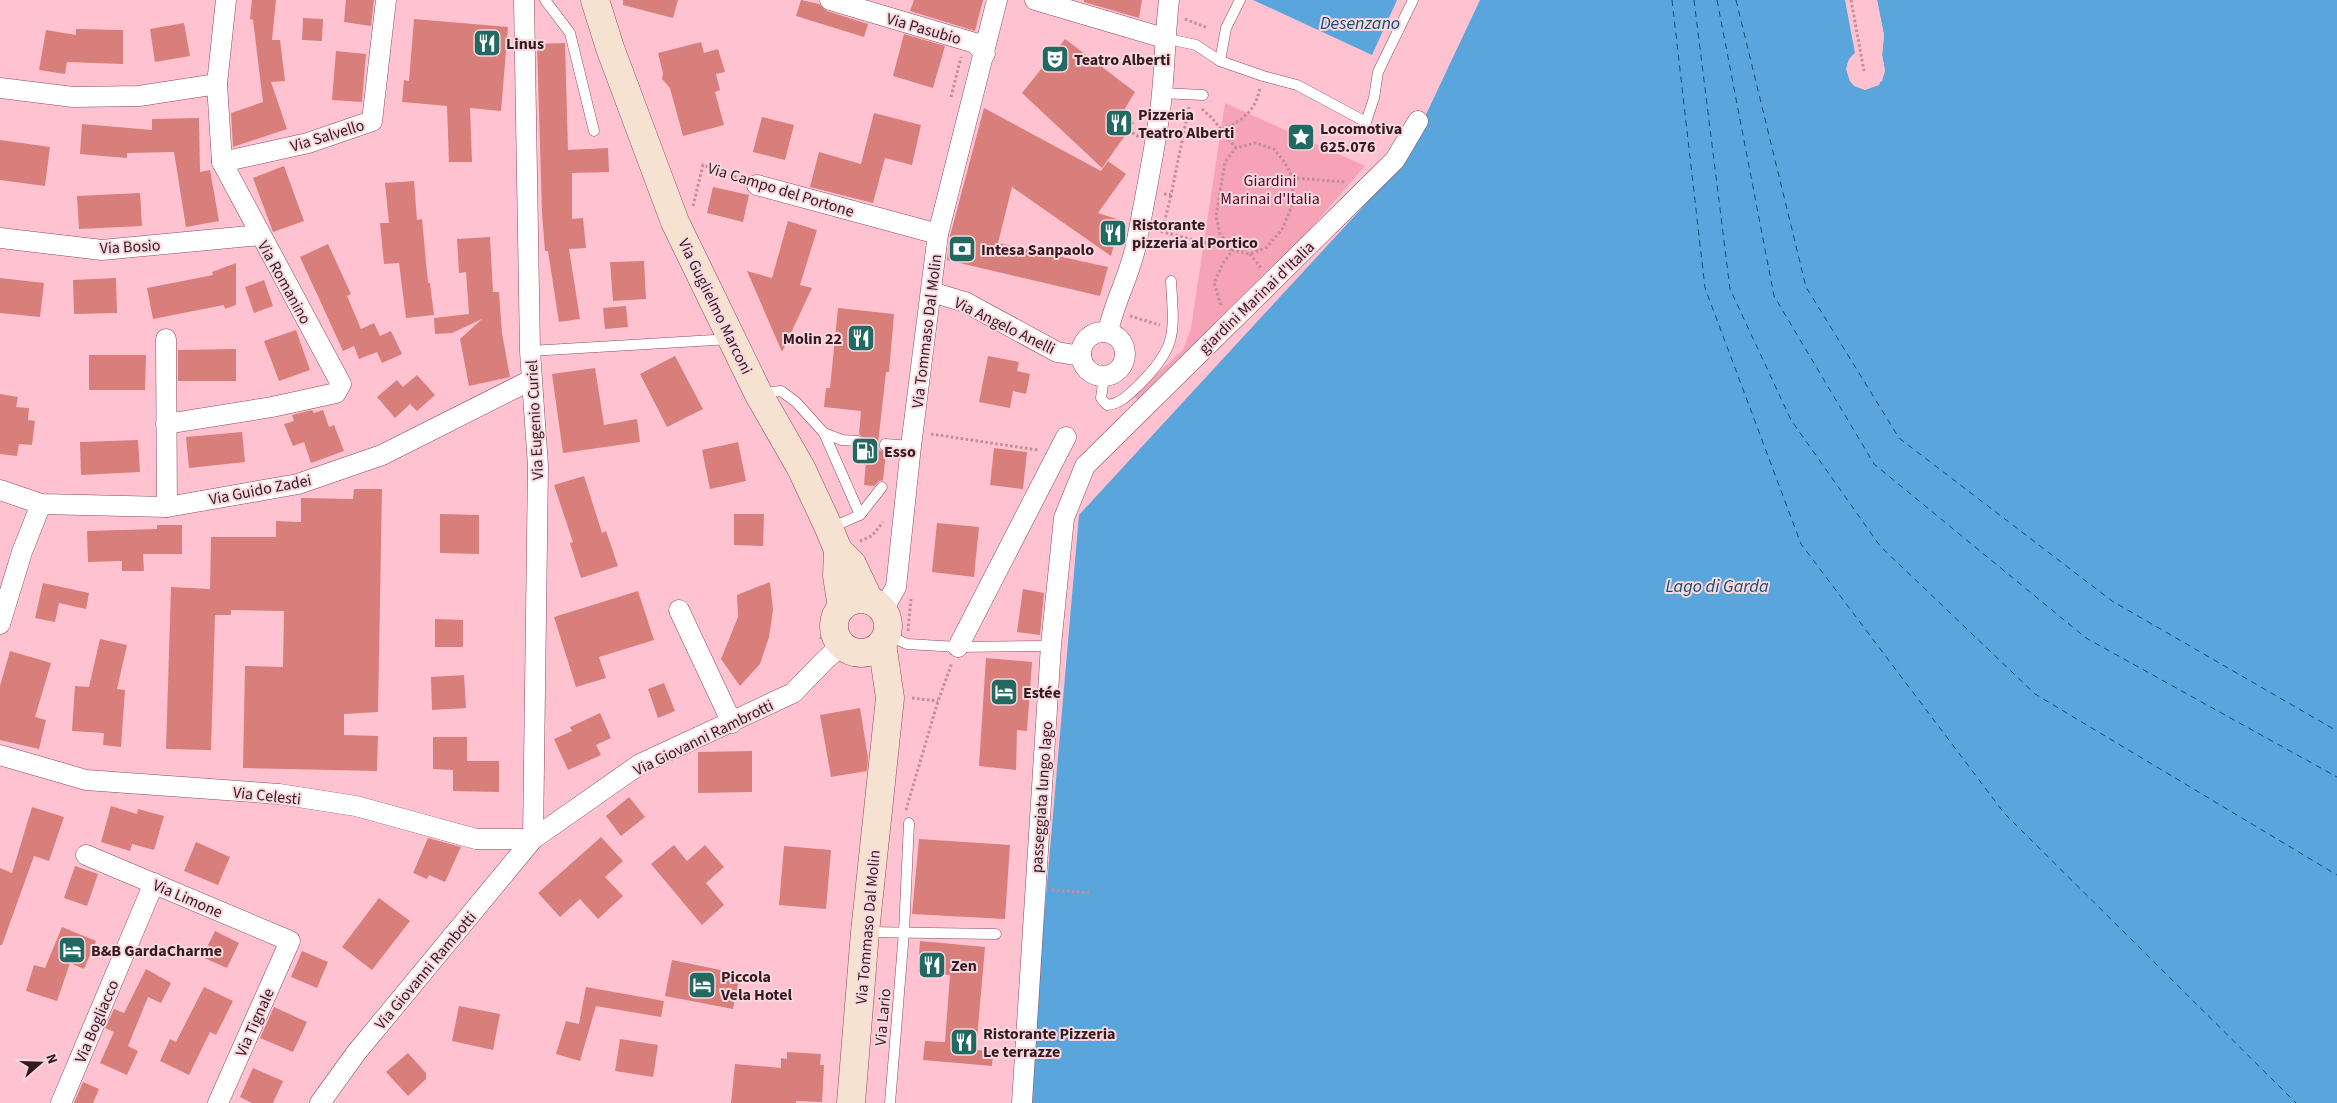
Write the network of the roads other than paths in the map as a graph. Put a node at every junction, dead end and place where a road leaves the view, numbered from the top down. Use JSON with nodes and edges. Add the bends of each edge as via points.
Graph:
{"nodes":[{"id":1,"x":226,"y":0,"type":"edge"},
{"id":2,"x":386,"y":0,"type":"edge"},
{"id":3,"x":524,"y":0,"type":"edge"},
{"id":4,"x":545,"y":0,"type":"edge"},
{"id":5,"x":595,"y":0,"type":"edge"},
{"id":6,"x":830,"y":0,"type":"edge"},
{"id":7,"x":996,"y":0,"type":"edge"},
{"id":8,"x":1035,"y":0,"type":"edge"},
{"id":9,"x":1169,"y":0,"type":"edge"},
{"id":10,"x":1240,"y":0,"type":"edge"},
{"id":11,"x":1413,"y":0,"type":"edge"},
{"id":12,"x":1164,"y":38,"type":"junction"},
{"id":13,"x":985,"y":54,"type":"junction"},
{"id":14,"x":1220,"y":61,"type":"junction"},
{"id":15,"x":217,"y":84,"type":"junction"},
{"id":16,"x":0,"y":88,"type":"edge"},
{"id":17,"x":1203,"y":95,"type":"dead end"},
{"id":18,"x":1161,"y":97,"type":"junction"},
{"id":19,"x":1418,"y":121,"type":"dead end"},
{"id":20,"x":594,"y":131,"type":"dead end"},
{"id":21,"x":222,"y":162,"type":"junction"},
{"id":22,"x":756,"y":185,"type":"road end"},
{"id":23,"x":938,"y":234,"type":"junction"},
{"id":24,"x":260,"y":236,"type":"junction"},
{"id":25,"x":0,"y":238,"type":"edge"},
{"id":26,"x":1171,"y":281,"type":"dead end"},
{"id":27,"x":930,"y":292,"type":"junction"},
{"id":28,"x":1108,"y":332,"type":"junction"},
{"id":29,"x":166,"y":339,"type":"dead end"},
{"id":30,"x":731,"y":339,"type":"junction"},
{"id":31,"x":530,"y":352,"type":"junction"},
{"id":32,"x":1081,"y":356,"type":"junction"},
{"id":33,"x":1104,"y":377,"type":"junction"},
{"id":34,"x":531,"y":380,"type":"junction"},
{"id":35,"x":758,"y":393,"type":"junction"},
{"id":36,"x":166,"y":424,"type":"junction"},
{"id":37,"x":824,"y":433,"type":"junction"},
{"id":38,"x":858,"y":442,"type":"dead end"},
{"id":39,"x":885,"y":446,"type":"dead end"},
{"id":40,"x":911,"y":446,"type":"junction"},
{"id":41,"x":1085,"y":466,"type":"junction"},
{"id":42,"x":882,"y":487,"type":"dead end"},
{"id":43,"x":0,"y":490,"type":"edge"},
{"id":44,"x":41,"y":504,"type":"junction"},
{"id":45,"x":167,"y":507,"type":"junction"},
{"id":46,"x":860,"y":515,"type":"junction"},
{"id":47,"x":833,"y":539,"type":"junction"},
{"id":48,"x":842,"y":607,"type":"junction"},
{"id":49,"x":679,"y":610,"type":"dead end"},
{"id":50,"x":0,"y":624,"type":"edge"},
{"id":51,"x":876,"y":633,"type":"junction"},
{"id":52,"x":1045,"y":646,"type":"dead end"},
{"id":53,"x":958,"y":647,"type":"junction"},
{"id":54,"x":732,"y":723,"type":"junction"},
{"id":55,"x":0,"y":755,"type":"edge"},
{"id":56,"x":909,"y":823,"type":"dead end"},
{"id":57,"x":533,"y":840,"type":"junction"},
{"id":58,"x":86,"y":855,"type":"dead end"},
{"id":59,"x":154,"y":883,"type":"junction"},
{"id":60,"x":865,"y":932,"type":"junction"},
{"id":61,"x":904,"y":932,"type":"junction"},
{"id":62,"x":996,"y":934,"type":"dead end"},
{"id":63,"x":290,"y":941,"type":"joint"},
{"id":64,"x":61,"y":1103,"type":"edge"},
{"id":65,"x":218,"y":1103,"type":"edge"},
{"id":66,"x":320,"y":1103,"type":"edge"},
{"id":67,"x":851,"y":1103,"type":"edge"},
{"id":68,"x":890,"y":1103,"type":"edge"},
{"id":69,"x":1022,"y":1103,"type":"edge"}],
"edges":[{"from":1,"to":15,"type":"street","name":"Via Romanino"},
{"from":2,"to":21,"type":"street","name":"Via Salvello","via":[[372,121],[308,143]]},
{"from":3,"to":31,"type":"street","name":"Via Eugenio Curiel"},
{"from":4,"to":20,"type":"lane","via":[[570,33]]},
{"from":5,"to":30,"type":"main road","name":"Via Guglielmo Marconi","via":[[675,222]]},
{"from":6,"to":13,"type":"street","name":"Via Pasubio","via":[[975,43]]},
{"from":7,"to":13,"type":"street","name":"Via Tommaso Dal Molin"},
{"from":8,"to":12,"type":"street"},
{"from":9,"to":12,"type":"street"},
{"from":10,"to":14,"type":"lane","via":[[1226,28]]},
{"from":11,"to":14,"type":"lane","via":[[1378,72],[1366,122],[1297,85]]},
{"from":12,"to":14,"type":"lane","via":[[1196,44]]},
{"from":12,"to":18,"type":"street"},
{"from":13,"to":23,"type":"street","name":"Via Tommaso Dal Molin"},
{"from":15,"to":16,"type":"street","via":[[139,96],[73,97]]},
{"from":15,"to":21,"type":"street","name":"Via Romanino"},
{"from":17,"to":18,"type":"lane"},
{"from":18,"to":28,"type":"street","via":[[1133,260],[1112,310]]},
{"from":19,"to":41,"type":"street","name":"giardini Marinai d'Italia","via":[[1396,160]]},
{"from":21,"to":24,"type":"street","name":"Via Romanino"},
{"from":22,"to":23,"type":"street","name":"Via Campo del Portone"},
{"from":23,"to":27,"type":"street","name":"Via Tommaso Dal Molin"},
{"from":24,"to":25,"type":"street","name":"Via Bosio","via":[[102,250]]},
{"from":24,"to":36,"type":"street","name":"Via Romanino","via":[[341,384],[336,393]]},
{"from":26,"to":33,"type":"lane","via":[[1174,330],[1156,369],[1115,404],[1107,405],[1101,398]]},
{"from":27,"to":32,"type":"street","name":"Via Angelo Anelli","via":[[966,302],[1057,352]]},
{"from":27,"to":40,"type":"street","name":"Via Tommaso Dal Molin"},
{"from":28,"to":32,"type":"street","via":[[1091,335],[1083,344]]},
{"from":28,"to":33,"type":"street","via":[[1119,338],[1126,354],[1120,370]]},
{"from":29,"to":36,"type":"street"},
{"from":30,"to":31,"type":"lane"},
{"from":30,"to":35,"type":"main road","name":"Via Guglielmo Marconi"},
{"from":31,"to":34,"type":"street","name":"Via Eugenio Curiel"},
{"from":32,"to":33,"type":"street","via":[[1088,371]]},
{"from":34,"to":45,"type":"street","name":"Via Guido Zadei","via":[[382,455],[298,484]]},
{"from":34,"to":57,"type":"street","name":"Via Eugenio Curiel","via":[[538,466]]},
{"from":35,"to":37,"type":"lane","via":[[781,391],[796,402]]},
{"from":35,"to":47,"type":"main road","name":"Via Guglielmo Marconi","via":[[801,468]]},
{"from":36,"to":45,"type":"street"},
{"from":37,"to":38,"type":"lane"},
{"from":37,"to":46,"type":"lane"},
{"from":39,"to":40,"type":"lane"},
{"from":40,"to":51,"type":"street","name":"Via Tommaso Dal Molin","via":[[896,587]]},
{"from":41,"to":53,"type":"street","via":[[1056,447]]},
{"from":41,"to":69,"type":"street","name":"passeggiata lungo lago","via":[[1064,518],[1034,889]]},
{"from":42,"to":46,"type":"lane"},
{"from":43,"to":44,"type":"street","name":"Via Guido Zadei"},
{"from":44,"to":45,"type":"street","name":"Via Guido Zadei"},
{"from":44,"to":50,"type":"street"},
{"from":46,"to":47,"type":"lane"},
{"from":47,"to":48,"type":"main road","name":"Via Guglielmo Marconi"},
{"from":47,"to":51,"type":"main road","via":[[852,564]]},
{"from":48,"to":51,"type":"main road","via":[[854,600]]},
{"from":48,"to":51,"type":"main road","via":[[835,622],[835,631]]},
{"from":49,"to":54,"type":"street"},
{"from":51,"to":53,"type":"lane"},
{"from":51,"to":54,"type":"street","name":"Via Giovanni Rambrotti","via":[[826,658],[793,693]]},
{"from":51,"to":60,"type":"main road","name":"Via Tommaso Dal Molin","via":[[871,675],[878,701],[883,751]]},
{"from":52,"to":53,"type":"lane"},
{"from":54,"to":57,"type":"street","name":"Via Giovanni Rambrotti","via":[[640,764]]},
{"from":55,"to":57,"type":"street","name":"Via Celesti","via":[[86,780],[279,794],[356,806],[476,839]]},
{"from":56,"to":61,"type":"lane","name":"Via Lario"},
{"from":57,"to":66,"type":"street","name":"Via Giovanni Rambotti","via":[[356,1053]]},
{"from":58,"to":59,"type":"street","name":"Via Limone"},
{"from":59,"to":63,"type":"street","name":"Via Limone"},
{"from":59,"to":64,"type":"street","name":"Via Bogliacco"},
{"from":60,"to":61,"type":"lane"},
{"from":60,"to":67,"type":"main road","name":"Via Tommaso Dal Molin"},
{"from":61,"to":62,"type":"lane"},
{"from":61,"to":68,"type":"lane","name":"Via Lario"},
{"from":63,"to":65,"type":"street","name":"Via Tignale"}]}
